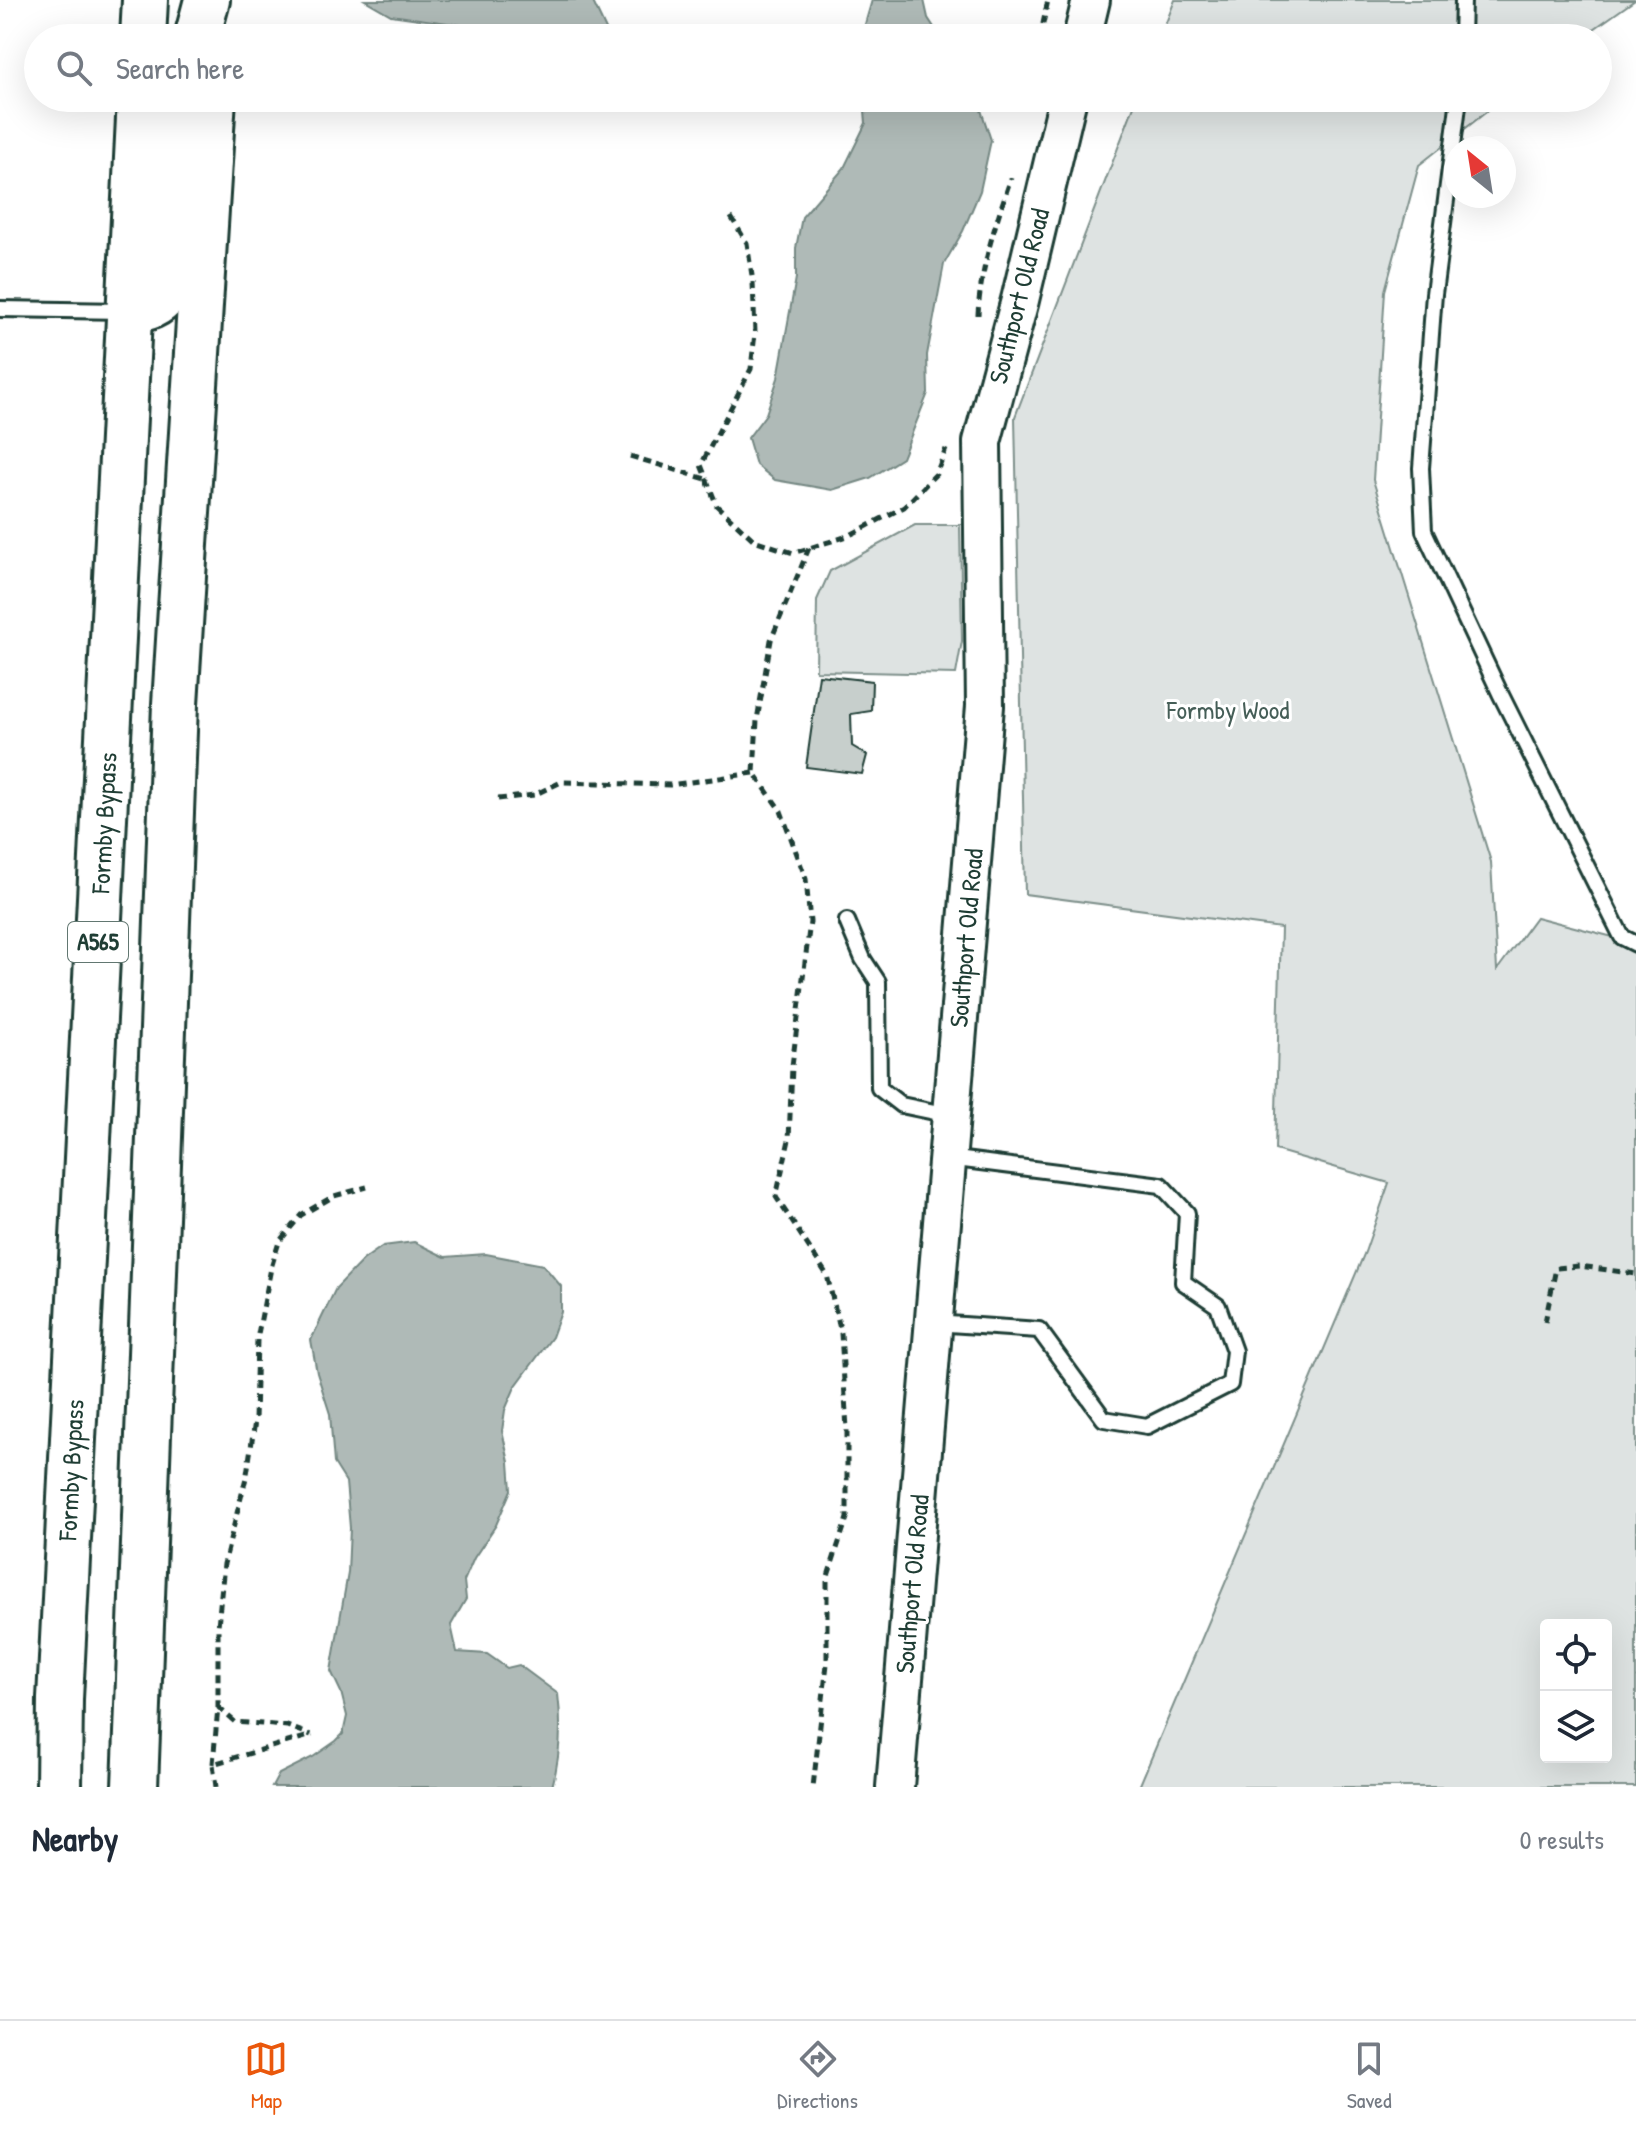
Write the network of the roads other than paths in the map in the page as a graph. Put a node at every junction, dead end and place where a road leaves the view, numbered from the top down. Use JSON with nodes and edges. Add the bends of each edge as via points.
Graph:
{"nodes":[{"id":1,"x":145,"y":0,"type":"edge"},
{"id":2,"x":207,"y":0,"type":"edge"},
{"id":3,"x":216,"y":0,"type":"edge"},
{"id":4,"x":1091,"y":0,"type":"edge"},
{"id":5,"x":1463,"y":0,"type":"edge"},
{"id":6,"x":144,"y":24,"type":"edge"},
{"id":7,"x":201,"y":24,"type":"edge"},
{"id":8,"x":215,"y":24,"type":"edge"},
{"id":9,"x":1085,"y":24,"type":"edge"},
{"id":10,"x":1462,"y":24,"type":"edge"},
{"id":11,"x":139,"y":112,"type":"edge"},
{"id":12,"x":180,"y":112,"type":"edge"},
{"id":13,"x":212,"y":112,"type":"edge"},
{"id":14,"x":1065,"y":112,"type":"edge"},
{"id":15,"x":1457,"y":112,"type":"edge"},
{"id":16,"x":0,"y":309,"type":"edge"},
{"id":17,"x":129,"y":311,"type":"junction"},
{"id":18,"x":847,"y":921,"type":"dead end"},
{"id":19,"x":1636,"y":944,"type":"edge"},
{"id":20,"x":951,"y":1115,"type":"junction"},
{"id":21,"x":948,"y":1158,"type":"junction"},
{"id":22,"x":934,"y":1323,"type":"junction"},
{"id":23,"x":59,"y":1787,"type":"edge"},
{"id":24,"x":135,"y":1787,"type":"edge"},
{"id":25,"x":895,"y":1787,"type":"edge"}],
"edges":[{"from":1,"to":6,"type":"highway"},
{"from":2,"to":7,"type":"highway"},
{"from":3,"to":8,"type":"highway"},
{"from":4,"to":9,"type":"street"},
{"from":5,"to":10,"type":"lane"},
{"from":11,"to":17,"type":"highway","name":"Formby Bypass","number":"A565"},
{"from":12,"to":17,"type":"highway","via":[[168,292],[148,309]]},
{"from":13,"to":24,"type":"highway","number":"A565","via":[[175,704]]},
{"from":14,"to":20,"type":"street","name":"Southport Old Road","via":[[982,442],[985,706]]},
{"from":15,"to":19,"type":"lane","via":[[1434,294],[1421,468],[1424,531],[1622,937]]},
{"from":16,"to":17,"type":"lane"},
{"from":17,"to":23,"type":"highway","name":"Formby Bypass","number":"A565"},
{"from":18,"to":20,"type":"lane","via":[[878,982],[879,1088],[901,1105]]},
{"from":20,"to":21,"type":"street","name":"Southport Old Road"},
{"from":21,"to":22,"type":"street","name":"Southport Old Road"},
{"from":21,"to":22,"type":"lane","via":[[1161,1185],[1187,1213],[1183,1282],[1218,1306],[1234,1351],[1230,1384],[1147,1426],[1104,1419],[1039,1330]]},
{"from":22,"to":25,"type":"street","name":"Southport Old Road"}]}
